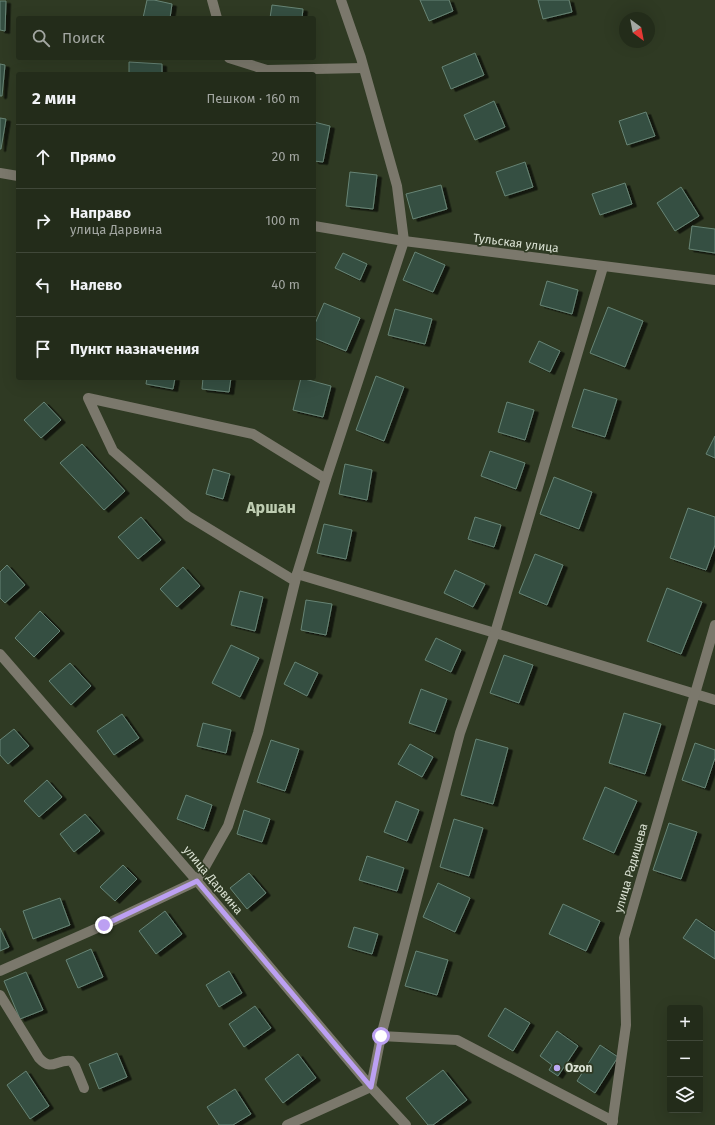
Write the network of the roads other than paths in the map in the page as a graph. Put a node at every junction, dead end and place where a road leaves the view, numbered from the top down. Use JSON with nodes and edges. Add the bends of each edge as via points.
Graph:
{"nodes":[{"id":1,"x":212,"y":0,"type":"edge"},
{"id":2,"x":341,"y":0,"type":"edge"},
{"id":3,"x":216,"y":16,"type":"edge"},
{"id":4,"x":235,"y":60,"type":"edge"},
{"id":5,"x":363,"y":68,"type":"junction"},
{"id":6,"x":0,"y":173,"type":"edge"},
{"id":7,"x":16,"y":176,"type":"edge"},
{"id":8,"x":316,"y":226,"type":"edge"},
{"id":9,"x":404,"y":241,"type":"junction"},
{"id":10,"x":603,"y":267,"type":"junction"},
{"id":11,"x":715,"y":280,"type":"edge"},
{"id":12,"x":326,"y":479,"type":"junction"},
{"id":13,"x":296,"y":577,"type":"junction"},
{"id":14,"x":715,"y":625,"type":"edge"},
{"id":15,"x":495,"y":632,"type":"junction"},
{"id":16,"x":0,"y":654,"type":"edge"},
{"id":17,"x":694,"y":694,"type":"junction"},
{"id":18,"x":715,"y":700,"type":"edge"},
{"id":19,"x":197,"y":881,"type":"junction"},
{"id":20,"x":0,"y":971,"type":"edge"},
{"id":21,"x":0,"y":995,"type":"edge"},
{"id":22,"x":381,"y":1036,"type":"junction"},
{"id":23,"x":371,"y":1087,"type":"junction"},
{"id":24,"x":84,"y":1088,"type":"dead end"},
{"id":25,"x":612,"y":1123,"type":"edge"},
{"id":26,"x":287,"y":1125,"type":"edge"},
{"id":27,"x":406,"y":1125,"type":"edge"}],
"edges":[{"from":1,"to":3,"type":"street"},
{"from":2,"to":5,"type":"street"},
{"from":4,"to":5,"type":"street","via":[[267,70]]},
{"from":5,"to":9,"type":"street","via":[[397,186]]},
{"from":6,"to":7,"type":"street"},
{"from":8,"to":9,"type":"street","name":"Тульская улица"},
{"from":9,"to":10,"type":"street","name":"Тульская улица"},
{"from":9,"to":12,"type":"street"},
{"from":10,"to":11,"type":"street","name":"Тульская улица"},
{"from":10,"to":15,"type":"street"},
{"from":12,"to":13,"type":"street"},
{"from":12,"to":13,"type":"street","via":[[253,434],[88,398],[113,451],[188,516]]},
{"from":13,"to":15,"type":"street"},
{"from":13,"to":19,"type":"street","via":[[258,733],[228,826]]},
{"from":14,"to":17,"type":"street","name":"улица Радищева"},
{"from":15,"to":17,"type":"street"},
{"from":15,"to":22,"type":"street","via":[[460,733]]},
{"from":16,"to":19,"type":"street","name":"улица Дарвина"},
{"from":17,"to":18,"type":"street"},
{"from":17,"to":25,"type":"street","name":"улица Радищева","via":[[624,938],[626,1025]]},
{"from":19,"to":20,"type":"street"},
{"from":19,"to":23,"type":"street","name":"улица Дарвина"},
{"from":21,"to":24,"type":"street","via":[[44,1064],[71,1061]]},
{"from":22,"to":23,"type":"street"},
{"from":22,"to":25,"type":"street","via":[[457,1040]]},
{"from":23,"to":26,"type":"street"},
{"from":23,"to":27,"type":"street","name":"улица Дарвина"}]}
